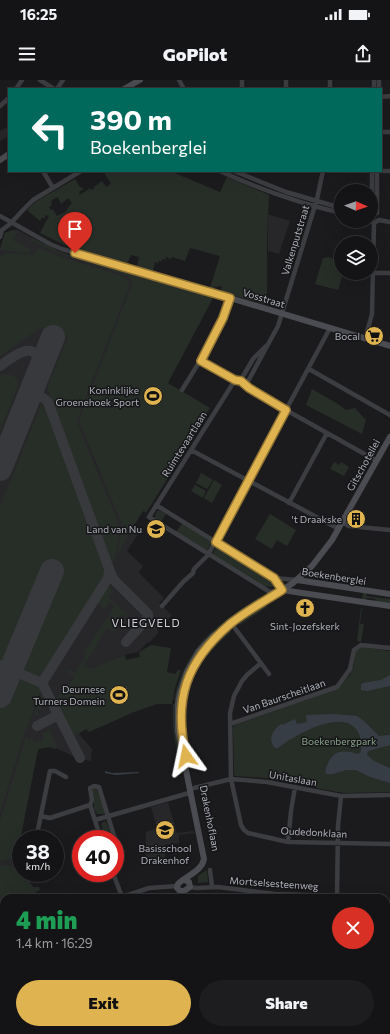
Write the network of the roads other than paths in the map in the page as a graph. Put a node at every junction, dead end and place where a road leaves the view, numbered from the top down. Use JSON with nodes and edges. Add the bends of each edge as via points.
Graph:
{"nodes":[{"id":1,"x":40,"y":80,"type":"edge"},
{"id":2,"x":63,"y":80,"type":"edge"},
{"id":3,"x":133,"y":80,"type":"edge"},
{"id":4,"x":140,"y":80,"type":"edge"},
{"id":5,"x":53,"y":88,"type":"edge"},
{"id":6,"x":56,"y":88,"type":"edge"},
{"id":7,"x":120,"y":88,"type":"edge"},
{"id":8,"x":126,"y":88,"type":"edge"},
{"id":9,"x":8,"y":99,"type":"edge"},
{"id":10,"x":0,"y":106,"type":"edge"},
{"id":11,"x":44,"y":172,"type":"edge"},
{"id":12,"x":79,"y":172,"type":"edge"},
{"id":13,"x":236,"y":172,"type":"edge"},
{"id":14,"x":323,"y":172,"type":"edge"},
{"id":15,"x":372,"y":172,"type":"edge"},
{"id":16,"x":377,"y":172,"type":"edge"},
{"id":17,"x":230,"y":173,"type":"edge"},
{"id":18,"x":372,"y":184,"type":"edge"},
{"id":19,"x":376,"y":184,"type":"edge"},
{"id":20,"x":53,"y":188,"type":"junction"},
{"id":21,"x":315,"y":204,"type":"junction"},
{"id":22,"x":334,"y":207,"type":"edge"},
{"id":23,"x":334,"y":211,"type":"edge"},
{"id":24,"x":0,"y":216,"type":"edge"},
{"id":25,"x":378,"y":216,"type":"edge"},
{"id":26,"x":379,"y":220,"type":"joint"},
{"id":27,"x":390,"y":222,"type":"edge"},
{"id":28,"x":12,"y":223,"type":"junction"},
{"id":29,"x":0,"y":238,"type":"edge"},
{"id":30,"x":378,"y":273,"type":"edge"},
{"id":31,"x":390,"y":273,"type":"edge"},
{"id":32,"x":373,"y":280,"type":"edge"},
{"id":33,"x":230,"y":298,"type":"junction"},
{"id":34,"x":282,"y":314,"type":"junction"},
{"id":35,"x":330,"y":328,"type":"junction"},
{"id":36,"x":365,"y":339,"type":"junction"},
{"id":37,"x":268,"y":346,"type":"junction"},
{"id":38,"x":390,"y":346,"type":"edge"},
{"id":39,"x":201,"y":361,"type":"junction"},
{"id":40,"x":309,"y":369,"type":"junction"},
{"id":41,"x":235,"y":380,"type":"junction"},
{"id":42,"x":241,"y":381,"type":"junction"},
{"id":43,"x":246,"y":385,"type":"junction"},
{"id":44,"x":182,"y":390,"type":"dead end"},
{"id":45,"x":286,"y":410,"type":"junction"},
{"id":46,"x":390,"y":415,"type":"edge"},
{"id":47,"x":327,"y":433,"type":"junction"},
{"id":48,"x":390,"y":437,"type":"edge"},
{"id":49,"x":191,"y":450,"type":"junction"},
{"id":50,"x":377,"y":461,"type":"junction"},
{"id":51,"x":248,"y":481,"type":"junction"},
{"id":52,"x":289,"y":503,"type":"junction"},
{"id":53,"x":353,"y":504,"type":"joint"},
{"id":54,"x":156,"y":505,"type":"junction"},
{"id":55,"x":342,"y":522,"type":"junction"},
{"id":56,"x":339,"y":529,"type":"junction"},
{"id":57,"x":390,"y":530,"type":"edge"},
{"id":58,"x":216,"y":542,"type":"junction"},
{"id":59,"x":208,"y":554,"type":"junction"},
{"id":60,"x":274,"y":578,"type":"junction"},
{"id":61,"x":297,"y":580,"type":"junction"},
{"id":62,"x":336,"y":586,"type":"junction"},
{"id":63,"x":282,"y":590,"type":"junction"},
{"id":64,"x":390,"y":594,"type":"edge"},
{"id":65,"x":333,"y":598,"type":"junction"},
{"id":66,"x":162,"y":606,"type":"dead end"},
{"id":67,"x":390,"y":606,"type":"edge"},
{"id":68,"x":231,"y":623,"type":"junction"},
{"id":69,"x":390,"y":648,"type":"edge"},
{"id":70,"x":261,"y":663,"type":"junction"},
{"id":71,"x":269,"y":674,"type":"dead end"},
{"id":72,"x":230,"y":724,"type":"junction"},
{"id":73,"x":66,"y":777,"type":"dead end"},
{"id":74,"x":231,"y":779,"type":"junction"},
{"id":75,"x":295,"y":787,"type":"junction"},
{"id":76,"x":192,"y":789,"type":"junction"},
{"id":77,"x":390,"y":795,"type":"edge"},
{"id":78,"x":341,"y":796,"type":"junction"},
{"id":79,"x":90,"y":805,"type":"junction"},
{"id":80,"x":41,"y":816,"type":"junction"},
{"id":81,"x":108,"y":816,"type":"junction"},
{"id":82,"x":95,"y":820,"type":"junction"},
{"id":83,"x":38,"y":830,"type":"edge"},
{"id":84,"x":98,"y":830,"type":"edge"},
{"id":85,"x":112,"y":830,"type":"edge"},
{"id":86,"x":288,"y":842,"type":"junction"},
{"id":87,"x":338,"y":843,"type":"junction"},
{"id":88,"x":390,"y":844,"type":"edge"},
{"id":89,"x":210,"y":870,"type":"dead end"},
{"id":90,"x":116,"y":882,"type":"edge"},
{"id":91,"x":188,"y":883,"type":"junction"},
{"id":92,"x":212,"y":887,"type":"junction"},
{"id":93,"x":179,"y":892,"type":"edge"},
{"id":94,"x":119,"y":894,"type":"edge"},
{"id":95,"x":132,"y":894,"type":"edge"},
{"id":96,"x":275,"y":894,"type":"edge"},
{"id":97,"x":337,"y":894,"type":"edge"}],
"edges":[{"from":1,"to":5,"type":"street"},
{"from":2,"to":6,"type":"street"},
{"from":3,"to":7,"type":"street"},
{"from":4,"to":8,"type":"street"},
{"from":9,"to":10,"type":"street"},
{"from":11,"to":20,"type":"street"},
{"from":12,"to":20,"type":"street"},
{"from":13,"to":21,"type":"street"},
{"from":14,"to":21,"type":"street","name":"Valkenputstraat"},
{"from":15,"to":18,"type":"street"},
{"from":16,"to":19,"type":"street"},
{"from":17,"to":21,"type":"street","via":[[271,193]]},
{"from":20,"to":28,"type":"street","via":[[33,200]]},
{"from":21,"to":22,"type":"street"},
{"from":21,"to":23,"type":"street"},
{"from":21,"to":34,"type":"street","name":"Valkenputstraat"},
{"from":24,"to":28,"type":"street","name":"Vosstraat"},
{"from":25,"to":26,"type":"street"},
{"from":26,"to":27,"type":"street"},
{"from":28,"to":29,"type":"street","via":[[2,230]]},
{"from":28,"to":33,"type":"street","name":"Vosstraat","via":[[62,249]]},
{"from":30,"to":31,"type":"street"},
{"from":32,"to":36,"type":"street","via":[[372,314]]},
{"from":33,"to":34,"type":"street","name":"Vosstraat"},
{"from":33,"to":39,"type":"street","via":[[223,318]]},
{"from":34,"to":35,"type":"street","name":"Vosstraat"},
{"from":34,"to":37,"type":"street","name":"Valkenputstraat"},
{"from":35,"to":36,"type":"street","name":"Vosstraat"},
{"from":35,"to":40,"type":"street"},
{"from":36,"to":38,"type":"street","name":"Vosstraat"},
{"from":37,"to":42,"type":"street","via":[[253,359]]},
{"from":37,"to":43,"type":"street","name":"Valkenputstraat"},
{"from":39,"to":41,"type":"street"},
{"from":39,"to":44,"type":"street"},
{"from":40,"to":45,"type":"street"},
{"from":40,"to":46,"type":"street"},
{"from":41,"to":42,"type":"street"},
{"from":41,"to":49,"type":"street","name":"Ruimtevaartlaan"},
{"from":42,"to":43,"type":"street"},
{"from":43,"to":45,"type":"street"},
{"from":45,"to":47,"type":"street"},
{"from":45,"to":51,"type":"street"},
{"from":47,"to":50,"type":"street"},
{"from":47,"to":52,"type":"street"},
{"from":48,"to":50,"type":"street","name":"Gitschotellei"},
{"from":49,"to":51,"type":"street"},
{"from":49,"to":54,"type":"street","name":"Ruimtevaartlaan"},
{"from":50,"to":53,"type":"street","name":"Gitschotellei"},
{"from":51,"to":52,"type":"street"},
{"from":51,"to":58,"type":"street"},
{"from":52,"to":56,"type":"street"},
{"from":53,"to":55,"type":"street","name":"Drakenhoflaan"},
{"from":54,"to":58,"type":"street","name":"Boekenberglei"},
{"from":54,"to":59,"type":"street","name":"Ruimtevaartlaan","via":[[149,517]]},
{"from":55,"to":56,"type":"street","name":"Drakenhoflaan"},
{"from":55,"to":57,"type":"street","via":[[349,526]]},
{"from":56,"to":61,"type":"street","name":"Drakenhoflaan","via":[[322,555]]},
{"from":58,"to":59,"type":"street"},
{"from":58,"to":60,"type":"street","name":"Boekenberglei"},
{"from":59,"to":63,"type":"street","via":[[270,592]]},
{"from":59,"to":66,"type":"street"},
{"from":60,"to":61,"type":"street","name":"Boekenberglei"},
{"from":60,"to":63,"type":"street","name":"Boekenberglei"},
{"from":61,"to":62,"type":"street","name":"Boekenberglei"},
{"from":61,"to":63,"type":"street","name":"Drakenhoflaan"},
{"from":62,"to":64,"type":"street","name":"Boekenberglei"},
{"from":62,"to":65,"type":"street"},
{"from":63,"to":65,"type":"street"},
{"from":63,"to":68,"type":"street","name":"Drakenhoflaan"},
{"from":65,"to":67,"type":"street"},
{"from":68,"to":70,"type":"street"},
{"from":68,"to":76,"type":"street","name":"Drakenhoflaan","via":[[201,655],[183,694],[181,733]]},
{"from":69,"to":72,"type":"street","name":"Van Baurscheitlaan","via":[[361,645],[354,650],[350,669],[337,687]]},
{"from":70,"to":71,"type":"street"},
{"from":70,"to":72,"type":"street","via":[[247,675],[238,688],[232,704]]},
{"from":72,"to":74,"type":"street"},
{"from":73,"to":80,"type":"street","via":[[50,771]]},
{"from":74,"to":75,"type":"street","name":"Unitaslaan"},
{"from":74,"to":76,"type":"street","name":"Unitaslaan"},
{"from":74,"to":86,"type":"street","name":"Oudedonklaan","via":[[244,830],[251,834]]},
{"from":75,"to":78,"type":"street","name":"Unitaslaan"},
{"from":75,"to":86,"type":"street"},
{"from":76,"to":81,"type":"street","name":"Unitaslaan","via":[[189,793]]},
{"from":76,"to":91,"type":"street","name":"Drakenhoflaan","via":[[208,861],[203,870],[192,876]]},
{"from":77,"to":78,"type":"street","name":"Unitaslaan"},
{"from":78,"to":87,"type":"street"},
{"from":79,"to":80,"type":"street","via":[[50,818]]},
{"from":79,"to":81,"type":"street","via":[[90,788],[98,786]]},
{"from":79,"to":82,"type":"street"},
{"from":80,"to":83,"type":"street"},
{"from":81,"to":82,"type":"street","name":"Unitaslaan"},
{"from":81,"to":85,"type":"street"},
{"from":82,"to":84,"type":"street"},
{"from":86,"to":87,"type":"street","name":"Oudedonklaan"},
{"from":87,"to":88,"type":"street","name":"Oudedonklaan"},
{"from":87,"to":97,"type":"street"},
{"from":89,"to":92,"type":"street"},
{"from":90,"to":94,"type":"street"},
{"from":91,"to":92,"type":"street","name":"Mortselsesteenweg","via":[[196,888]]},
{"from":91,"to":93,"type":"street","via":[[187,890]]},
{"from":91,"to":93,"type":"street","via":[[180,882]]},
{"from":92,"to":96,"type":"street","name":"Mortselsesteenweg"},
{"from":93,"to":95,"type":"street","via":[[149,888]]}]}
